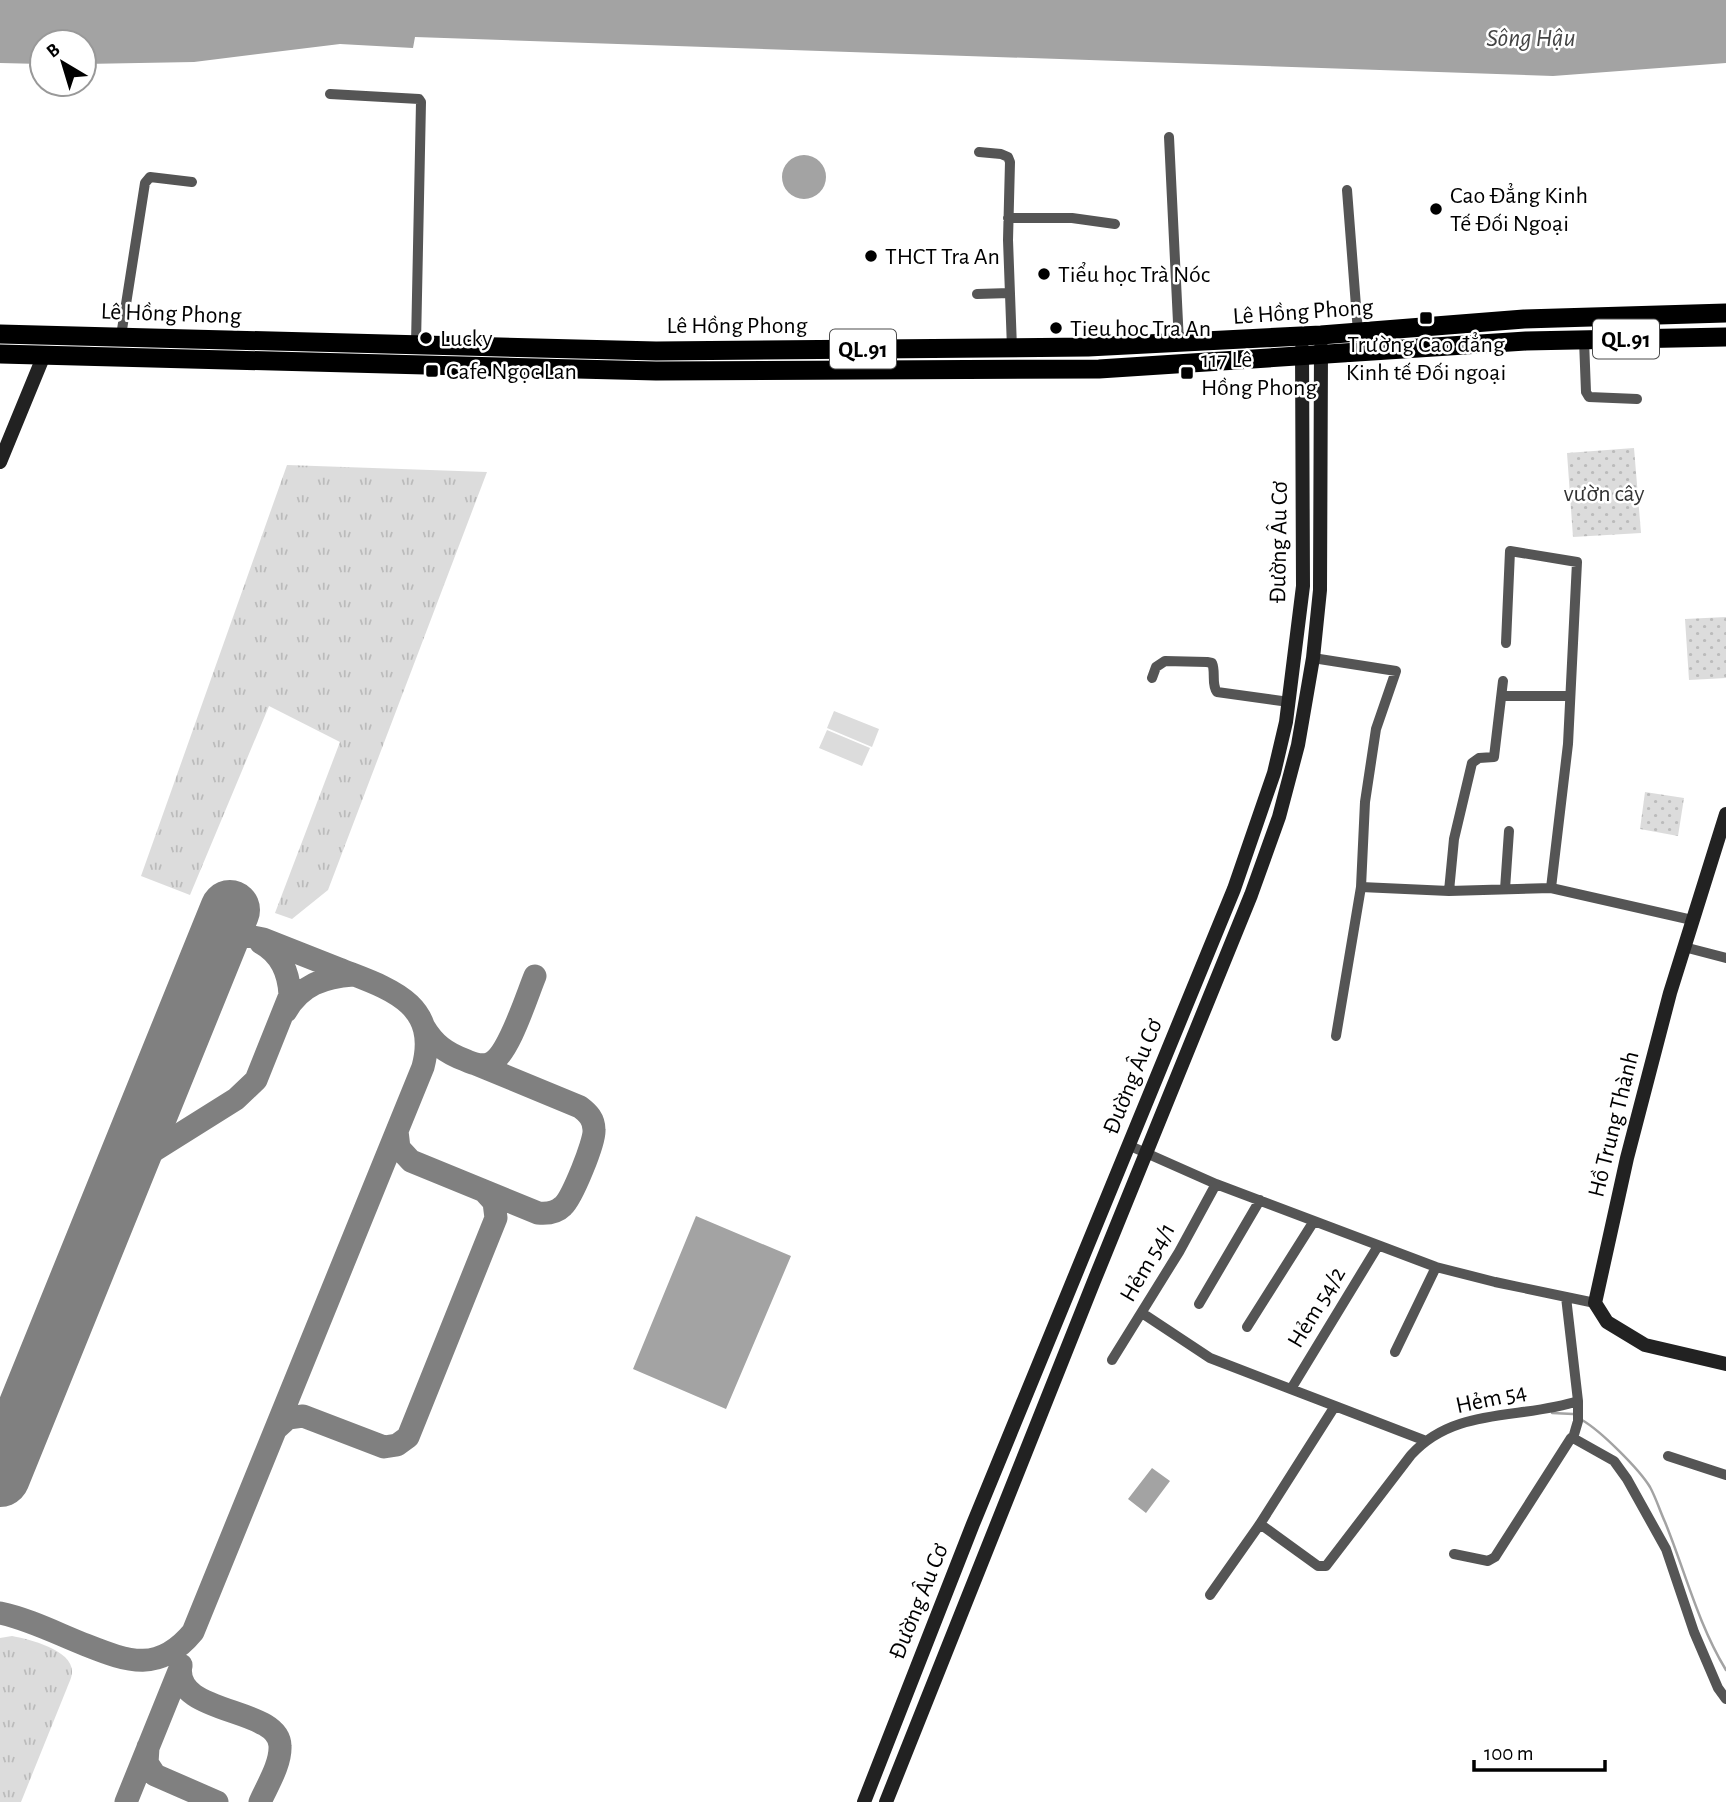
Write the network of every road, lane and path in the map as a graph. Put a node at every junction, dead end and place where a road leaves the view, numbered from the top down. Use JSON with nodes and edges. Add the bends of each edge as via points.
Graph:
{"nodes":[{"id":1,"x":330,"y":94,"type":"dead end"},
{"id":2,"x":1169,"y":137,"type":"dead end"},
{"id":3,"x":979,"y":152,"type":"dead end"},
{"id":4,"x":192,"y":182,"type":"dead end"},
{"id":5,"x":1347,"y":190,"type":"dead end"},
{"id":6,"x":1008,"y":218,"type":"junction"},
{"id":7,"x":1115,"y":224,"type":"dead end"},
{"id":8,"x":1010,"y":293,"type":"junction"},
{"id":9,"x":977,"y":294,"type":"dead end"},
{"id":10,"x":1726,"y":313,"type":"edge"},
{"id":11,"x":1524,"y":319,"type":"junction"},
{"id":12,"x":1358,"y":332,"type":"junction"},
{"id":13,"x":0,"y":334,"type":"edge"},
{"id":14,"x":70,"y":335,"type":"junction"},
{"id":15,"x":121,"y":336,"type":"junction"},
{"id":16,"x":1311,"y":336,"type":"junction"},
{"id":17,"x":1726,"y":337,"type":"edge"},
{"id":18,"x":1584,"y":340,"type":"junction"},
{"id":19,"x":1526,"y":341,"type":"junction"},
{"id":20,"x":1179,"y":343,"type":"junction"},
{"id":21,"x":416,"y":344,"type":"junction"},
{"id":22,"x":1012,"y":348,"type":"junction"},
{"id":23,"x":0,"y":354,"type":"edge"},
{"id":24,"x":44,"y":355,"type":"junction"},
{"id":25,"x":71,"y":355,"type":"junction"},
{"id":26,"x":1311,"y":356,"type":"junction"},
{"id":27,"x":1637,"y":399,"type":"dead end"},
{"id":28,"x":0,"y":462,"type":"edge"},
{"id":29,"x":1506,"y":643,"type":"dead end"},
{"id":30,"x":1313,"y":658,"type":"junction"},
{"id":31,"x":1152,"y":678,"type":"dead end"},
{"id":32,"x":1503,"y":681,"type":"dead end"},
{"id":33,"x":1502,"y":696,"type":"junction"},
{"id":34,"x":1570,"y":696,"type":"junction"},
{"id":35,"x":1289,"y":702,"type":"junction"},
{"id":36,"x":1726,"y":814,"type":"edge"},
{"id":37,"x":1509,"y":831,"type":"dead end"},
{"id":38,"x":1361,"y":887,"type":"junction"},
{"id":39,"x":1551,"y":888,"type":"junction"},
{"id":40,"x":1505,"y":889,"type":"junction"},
{"id":41,"x":1450,"y":891,"type":"junction"},
{"id":42,"x":1221,"y":920,"type":"junction"},
{"id":43,"x":1692,"y":920,"type":"junction"},
{"id":44,"x":1239,"y":926,"type":"junction"},
{"id":45,"x":1684,"y":947,"type":"junction"},
{"id":46,"x":1726,"y":958,"type":"edge"},
{"id":47,"x":1336,"y":1036,"type":"dead end"},
{"id":48,"x":1128,"y":1145,"type":"junction"},
{"id":49,"x":1146,"y":1153,"type":"junction"},
{"id":50,"x":1216,"y":1184,"type":"junction"},
{"id":51,"x":1260,"y":1200,"type":"junction"},
{"id":52,"x":1314,"y":1221,"type":"junction"},
{"id":53,"x":1378,"y":1246,"type":"junction"},
{"id":54,"x":1436,"y":1267,"type":"junction"},
{"id":55,"x":1566,"y":1297,"type":"junction"},
{"id":56,"x":1595,"y":1303,"type":"junction"},
{"id":57,"x":1199,"y":1304,"type":"dead end"},
{"id":58,"x":1142,"y":1313,"type":"junction"},
{"id":59,"x":1247,"y":1327,"type":"dead end"},
{"id":60,"x":1395,"y":1352,"type":"dead end"},
{"id":61,"x":1112,"y":1360,"type":"dead end"},
{"id":62,"x":1726,"y":1364,"type":"edge"},
{"id":63,"x":1291,"y":1389,"type":"junction"},
{"id":64,"x":1578,"y":1401,"type":"junction"},
{"id":65,"x":1335,"y":1406,"type":"junction"},
{"id":66,"x":1573,"y":1437,"type":"junction"},
{"id":67,"x":1426,"y":1441,"type":"junction"},
{"id":68,"x":1668,"y":1456,"type":"dead end"},
{"id":69,"x":1726,"y":1475,"type":"edge"},
{"id":70,"x":1260,"y":1524,"type":"junction"},
{"id":71,"x":1454,"y":1553,"type":"dead end"},
{"id":72,"x":1210,"y":1595,"type":"dead end"},
{"id":73,"x":1726,"y":1699,"type":"edge"},
{"id":74,"x":864,"y":1802,"type":"edge"},
{"id":75,"x":886,"y":1802,"type":"edge"}],
"edges":[{"from":1,"to":21,"type":"street","via":[[421,102]]},
{"from":2,"to":20,"type":"street"},
{"from":3,"to":6,"type":"street","via":[[1008,157]]},
{"from":4,"to":15,"type":"street","via":[[150,177],[145,183]]},
{"from":5,"to":12,"type":"street"},
{"from":6,"to":7,"type":"street","via":[[1072,218]]},
{"from":6,"to":8,"type":"street"},
{"from":8,"to":9,"type":"street"},
{"from":8,"to":22,"type":"street"},
{"from":10,"to":11,"type":"highway","name":"Lê Hồng Phong","number":"QL.91"},
{"from":11,"to":12,"type":"highway","name":"Lê Hồng Phong","number":"QL.91"},
{"from":11,"to":19,"type":"highway"},
{"from":12,"to":16,"type":"highway","name":"Lê Hồng Phong","number":"QL.91"},
{"from":13,"to":14,"type":"highway","name":"Lê Hồng Phong","number":"QL.91"},
{"from":14,"to":15,"type":"highway","name":"Lê Hồng Phong","number":"QL.91"},
{"from":14,"to":25,"type":"highway"},
{"from":15,"to":21,"type":"highway","name":"Lê Hồng Phong","number":"QL.91"},
{"from":16,"to":20,"type":"highway","name":"Lê Hồng Phong","number":"QL.91"},
{"from":16,"to":26,"type":"street","name":"Đường Âu Cơ"},
{"from":17,"to":18,"type":"highway","name":"Lê Hồng Phong","number":"QL.91"},
{"from":18,"to":19,"type":"highway","name":"Lê Hồng Phong","number":"QL.91"},
{"from":18,"to":27,"type":"street","via":[[1589,397]]},
{"from":19,"to":26,"type":"highway","name":"Lê Hồng Phong","number":"QL.91"},
{"from":20,"to":22,"type":"highway","name":"Lê Hồng Phong","number":"QL.91"},
{"from":21,"to":22,"type":"highway","name":"Lê Hồng Phong","number":"QL.91","via":[[656,351]]},
{"from":23,"to":24,"type":"highway","name":"Lê Hồng Phong","number":"QL.91"},
{"from":24,"to":25,"type":"highway","name":"Lê Hồng Phong","number":"QL.91"},
{"from":24,"to":28,"type":"street"},
{"from":25,"to":26,"type":"highway","name":"Lê Hồng Phong","number":"QL.91","via":[[656,371],[1099,369]]},
{"from":26,"to":30,"type":"street","name":"Đường Âu Cơ","via":[[1320,590]]},
{"from":26,"to":35,"type":"street","name":"Đường Âu Cơ","via":[[1303,586]]},
{"from":29,"to":34,"type":"street","via":[[1510,551],[1577,562]]},
{"from":30,"to":38,"type":"street","via":[[1396,671],[1376,729],[1368,777]]},
{"from":30,"to":44,"type":"street","name":"Đường Âu Cơ","via":[[1286,794]]},
{"from":31,"to":35,"type":"street","via":[[1156,667],[1165,661],[1207,662],[1214,667],[1217,692]]},
{"from":32,"to":33,"type":"street"},
{"from":33,"to":34,"type":"street"},
{"from":33,"to":41,"type":"street","via":[[1494,757],[1472,763],[1454,839]]},
{"from":34,"to":39,"type":"street"},
{"from":35,"to":42,"type":"street","name":"Đường Âu Cơ","via":[[1261,816]]},
{"from":36,"to":43,"type":"street","name":"Hồ Trung Thành"},
{"from":37,"to":40,"type":"street"},
{"from":38,"to":41,"type":"street"},
{"from":38,"to":47,"type":"street"},
{"from":39,"to":40,"type":"street"},
{"from":39,"to":43,"type":"street"},
{"from":40,"to":41,"type":"street"},
{"from":42,"to":44,"type":"street"},
{"from":42,"to":48,"type":"street","name":"Đường Âu Cơ"},
{"from":43,"to":45,"type":"street","name":"Hồ Trung Thành"},
{"from":44,"to":49,"type":"street","name":"Đường Âu Cơ"},
{"from":45,"to":46,"type":"street"},
{"from":45,"to":56,"type":"street","name":"Hồ Trung Thành","via":[[1630,1146]]},
{"from":48,"to":49,"type":"street"},
{"from":48,"to":74,"type":"street","name":"Đường Âu Cơ"},
{"from":49,"to":50,"type":"street"},
{"from":49,"to":75,"type":"street","name":"Đường Âu Cơ"},
{"from":50,"to":51,"type":"street"},
{"from":50,"to":58,"type":"street","name":"Hẻm 54/1"},
{"from":51,"to":52,"type":"street"},
{"from":51,"to":57,"type":"street"},
{"from":52,"to":53,"type":"street"},
{"from":52,"to":59,"type":"street"},
{"from":53,"to":54,"type":"street"},
{"from":53,"to":63,"type":"street","name":"Hẻm 54/2"},
{"from":54,"to":55,"type":"street"},
{"from":54,"to":60,"type":"street"},
{"from":55,"to":56,"type":"street"},
{"from":55,"to":64,"type":"street"},
{"from":56,"to":62,"type":"street","via":[[1607,1322],[1645,1345]]},
{"from":58,"to":61,"type":"street","name":"Hẻm 54/1"},
{"from":58,"to":63,"type":"street","via":[[1210,1358]]},
{"from":63,"to":65,"type":"street"},
{"from":64,"to":66,"type":"street"},
{"from":64,"to":67,"type":"street","name":"Hẻm 54","via":[[1464,1421]]},
{"from":65,"to":67,"type":"street"},
{"from":65,"to":70,"type":"street"},
{"from":66,"to":71,"type":"street","via":[[1495,1557],[1488,1561]]},
{"from":66,"to":73,"type":"street","via":[[1614,1461],[1624,1473],[1666,1549],[1694,1632]]},
{"from":67,"to":70,"type":"street","name":"Hẻm 54","via":[[1326,1566],[1318,1566]]},
{"from":68,"to":69,"type":"street"},
{"from":70,"to":72,"type":"street"}]}
